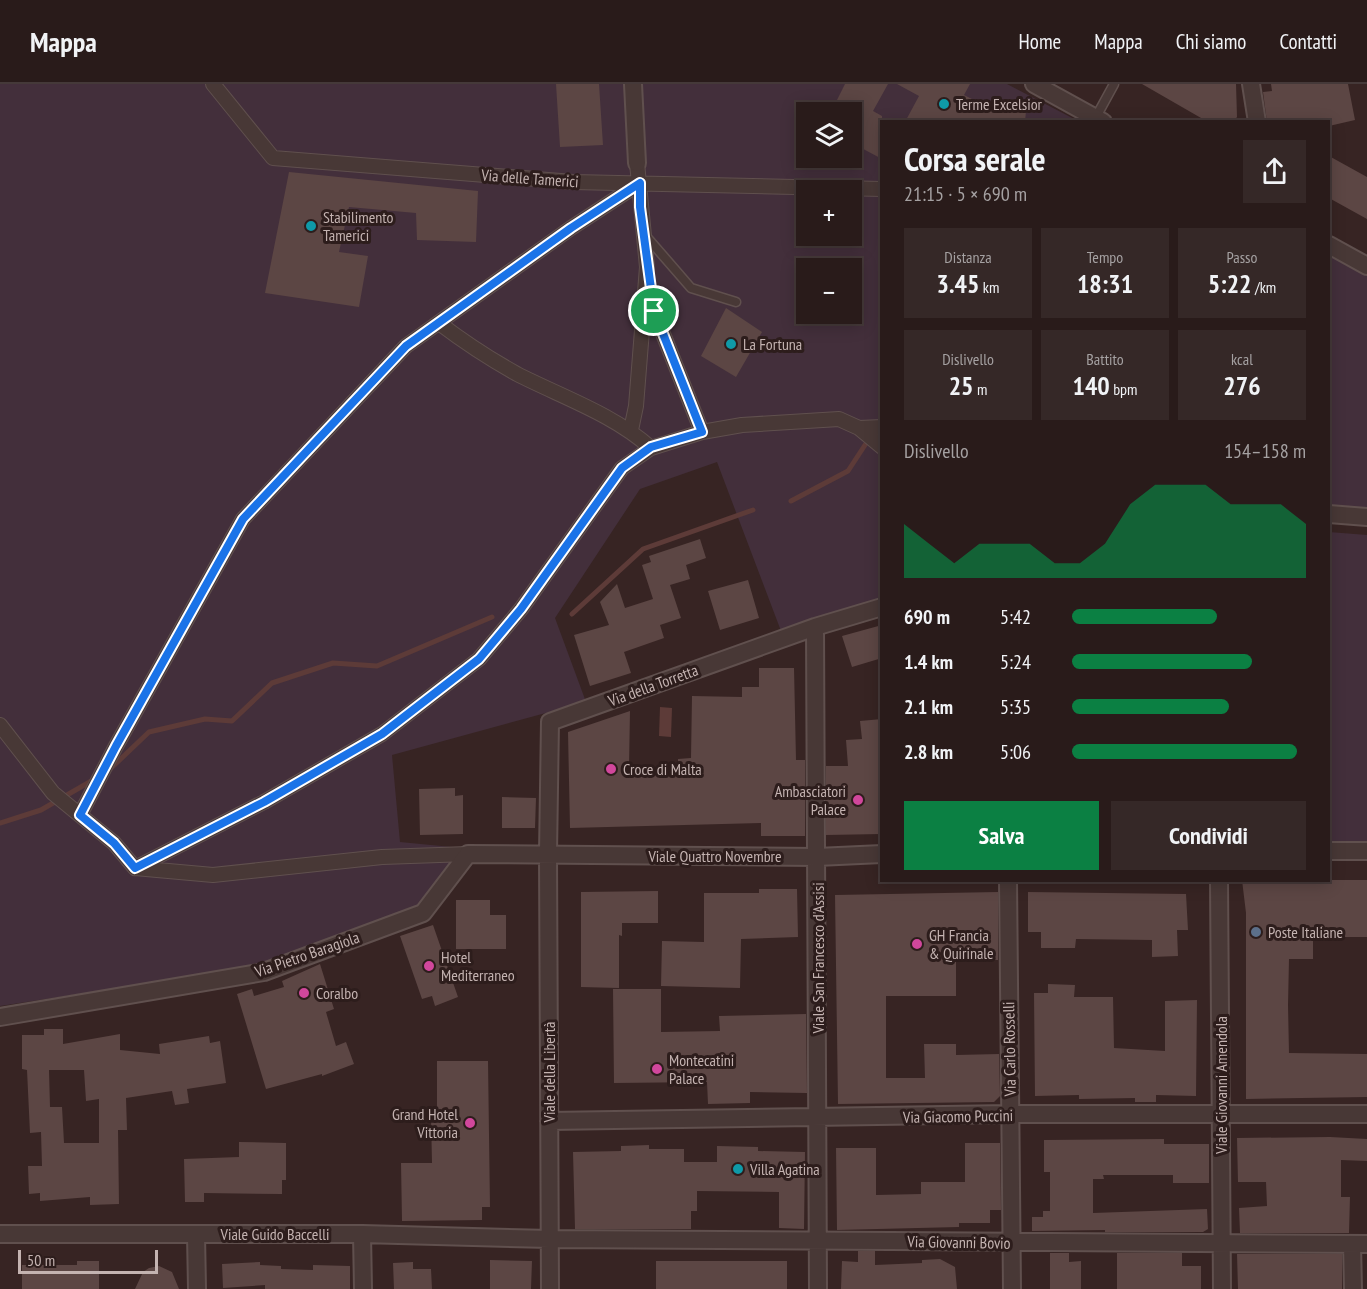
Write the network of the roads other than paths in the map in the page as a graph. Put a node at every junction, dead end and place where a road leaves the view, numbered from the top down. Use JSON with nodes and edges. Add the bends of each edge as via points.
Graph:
{"nodes":[{"id":1,"x":213,"y":84,"type":"edge"},
{"id":2,"x":633,"y":84,"type":"edge"},
{"id":3,"x":1034,"y":84,"type":"edge"},
{"id":4,"x":1114,"y":84,"type":"edge"},
{"id":5,"x":1251,"y":84,"type":"edge"},
{"id":6,"x":1099,"y":119,"type":"edge"},
{"id":7,"x":1257,"y":120,"type":"edge"},
{"id":8,"x":637,"y":163,"type":"joint"},
{"id":9,"x":640,"y":183,"type":"junction"},
{"id":10,"x":880,"y":189,"type":"edge"},
{"id":11,"x":644,"y":234,"type":"junction"},
{"id":12,"x":1330,"y":246,"type":"edge"},
{"id":13,"x":1367,"y":266,"type":"edge"},
{"id":14,"x":647,"y":267,"type":"junction"},
{"id":15,"x":736,"y":302,"type":"dead end"},
{"id":16,"x":439,"y":323,"type":"junction"},
{"id":17,"x":880,"y":427,"type":"edge"},
{"id":18,"x":859,"y":428,"type":"junction"},
{"id":19,"x":631,"y":430,"type":"junction"},
{"id":20,"x":702,"y":432,"type":"junction"},
{"id":21,"x":880,"y":445,"type":"edge"},
{"id":22,"x":651,"y":447,"type":"junction"},
{"id":23,"x":1330,"y":514,"type":"edge"},
{"id":24,"x":1367,"y":517,"type":"edge"},
{"id":25,"x":880,"y":608,"type":"edge"},
{"id":26,"x":815,"y":627,"type":"junction"},
{"id":27,"x":0,"y":725,"type":"edge"},
{"id":28,"x":80,"y":815,"type":"junction"},
{"id":29,"x":1330,"y":851,"type":"edge"},
{"id":30,"x":1367,"y":851,"type":"edge"},
{"id":31,"x":468,"y":854,"type":"junction"},
{"id":32,"x":548,"y":854,"type":"junction"},
{"id":33,"x":880,"y":854,"type":"edge"},
{"id":34,"x":817,"y":856,"type":"junction"},
{"id":35,"x":135,"y":868,"type":"junction"},
{"id":36,"x":1008,"y":882,"type":"edge"},
{"id":37,"x":1219,"y":882,"type":"edge"},
{"id":38,"x":0,"y":1017,"type":"edge"},
{"id":39,"x":1010,"y":1114,"type":"junction"},
{"id":40,"x":1367,"y":1114,"type":"edge"},
{"id":41,"x":1221,"y":1115,"type":"junction"},
{"id":42,"x":818,"y":1119,"type":"junction"},
{"id":43,"x":549,"y":1121,"type":"junction"},
{"id":44,"x":0,"y":1234,"type":"edge"},
{"id":45,"x":196,"y":1234,"type":"junction"},
{"id":46,"x":362,"y":1234,"type":"junction"},
{"id":47,"x":550,"y":1239,"type":"junction"},
{"id":48,"x":818,"y":1240,"type":"junction"},
{"id":49,"x":1222,"y":1242,"type":"junction"},
{"id":50,"x":1011,"y":1243,"type":"junction"},
{"id":51,"x":1360,"y":1244,"type":"edge"},
{"id":52,"x":197,"y":1289,"type":"edge"},
{"id":53,"x":363,"y":1289,"type":"edge"},
{"id":54,"x":550,"y":1289,"type":"edge"},
{"id":55,"x":818,"y":1289,"type":"edge"},
{"id":56,"x":1012,"y":1289,"type":"edge"},
{"id":57,"x":1222,"y":1289,"type":"edge"},
{"id":58,"x":1353,"y":1289,"type":"edge"}],
"edges":[{"from":1,"to":9,"type":"street","name":"Via delle Tamerici","via":[[273,158],[573,182]]},
{"from":2,"to":8,"type":"street"},
{"from":3,"to":6,"type":"street"},
{"from":4,"to":6,"type":"lane"},
{"from":5,"to":7,"type":"street"},
{"from":8,"to":9,"type":"street"},
{"from":9,"to":10,"type":"street","name":"Via delle Tamerici"},
{"from":9,"to":11,"type":"street"},
{"from":9,"to":16,"type":"street"},
{"from":11,"to":14,"type":"street"},
{"from":11,"to":15,"type":"lane","via":[[691,288]]},
{"from":12,"to":13,"type":"street"},
{"from":14,"to":19,"type":"street"},
{"from":14,"to":20,"type":"street","via":[[654,311]]},
{"from":16,"to":19,"type":"street","via":[[516,373]]},
{"from":16,"to":28,"type":"street","via":[[406,346],[243,519]]},
{"from":17,"to":18,"type":"street"},
{"from":18,"to":20,"type":"street","via":[[839,419],[742,425]]},
{"from":18,"to":21,"type":"street"},
{"from":19,"to":22,"type":"street"},
{"from":20,"to":22,"type":"street"},
{"from":22,"to":35,"type":"street","via":[[622,468],[521,609],[479,659],[382,734],[264,802]]},
{"from":23,"to":24,"type":"street"},
{"from":25,"to":26,"type":"street","name":"Via della Torretta"},
{"from":26,"to":32,"type":"street","name":"Via della Torretta","via":[[550,722]]},
{"from":26,"to":34,"type":"street","name":"Viale San Francesco d'Assisi"},
{"from":27,"to":28,"type":"street","via":[[53,793]]},
{"from":28,"to":35,"type":"street","via":[[114,843]]},
{"from":29,"to":30,"type":"street"},
{"from":31,"to":32,"type":"street"},
{"from":31,"to":35,"type":"street","via":[[382,857],[213,875]]},
{"from":31,"to":38,"type":"street","name":"Via Pietro Baragiola","via":[[423,913],[264,972]]},
{"from":32,"to":34,"type":"street","name":"Viale Quattro Novembre"},
{"from":32,"to":43,"type":"street","name":"Viale della Libertà"},
{"from":33,"to":34,"type":"street","name":"Viale Quattro Novembre"},
{"from":34,"to":42,"type":"street","name":"Viale San Francesco d'Assisi"},
{"from":36,"to":39,"type":"street","name":"Via Carlo Rosselli"},
{"from":37,"to":41,"type":"street","name":"Viale Giovanni Amendola"},
{"from":39,"to":41,"type":"street","name":"Via Giacomo Puccini"},
{"from":39,"to":42,"type":"street","name":"Via Giacomo Puccini"},
{"from":39,"to":50,"type":"street","name":"Via Carlo Rosselli"},
{"from":40,"to":41,"type":"street","name":"Via Giacomo Puccini"},
{"from":41,"to":49,"type":"street","name":"Viale Giovanni Amendola"},
{"from":42,"to":43,"type":"street","name":"Via Giacomo Puccini"},
{"from":42,"to":48,"type":"street","name":"Viale San Francesco d'Assisi"},
{"from":43,"to":47,"type":"street","name":"Viale della Libertà"},
{"from":44,"to":45,"type":"street","name":"Viale Guido Baccelli"},
{"from":45,"to":46,"type":"street","name":"Viale Guido Baccelli"},
{"from":45,"to":52,"type":"street"},
{"from":46,"to":47,"type":"street","name":"Viale Guido Baccelli"},
{"from":46,"to":53,"type":"street"},
{"from":47,"to":48,"type":"street","name":"Via Giovanni Bovio"},
{"from":47,"to":54,"type":"street","name":"Viale della Libertà"},
{"from":48,"to":50,"type":"street","name":"Via Giovanni Bovio"},
{"from":48,"to":55,"type":"street","name":"Viale San Francesco d'Assisi"},
{"from":49,"to":50,"type":"street","name":"Via Giovanni Bovio"},
{"from":49,"to":51,"type":"street","name":"Via Giovanni Bovio"},
{"from":49,"to":57,"type":"street","name":"Viale Giovanni Amendola"},
{"from":50,"to":56,"type":"street","name":"Via Carlo Rosselli"},
{"from":51,"to":58,"type":"street"}]}
